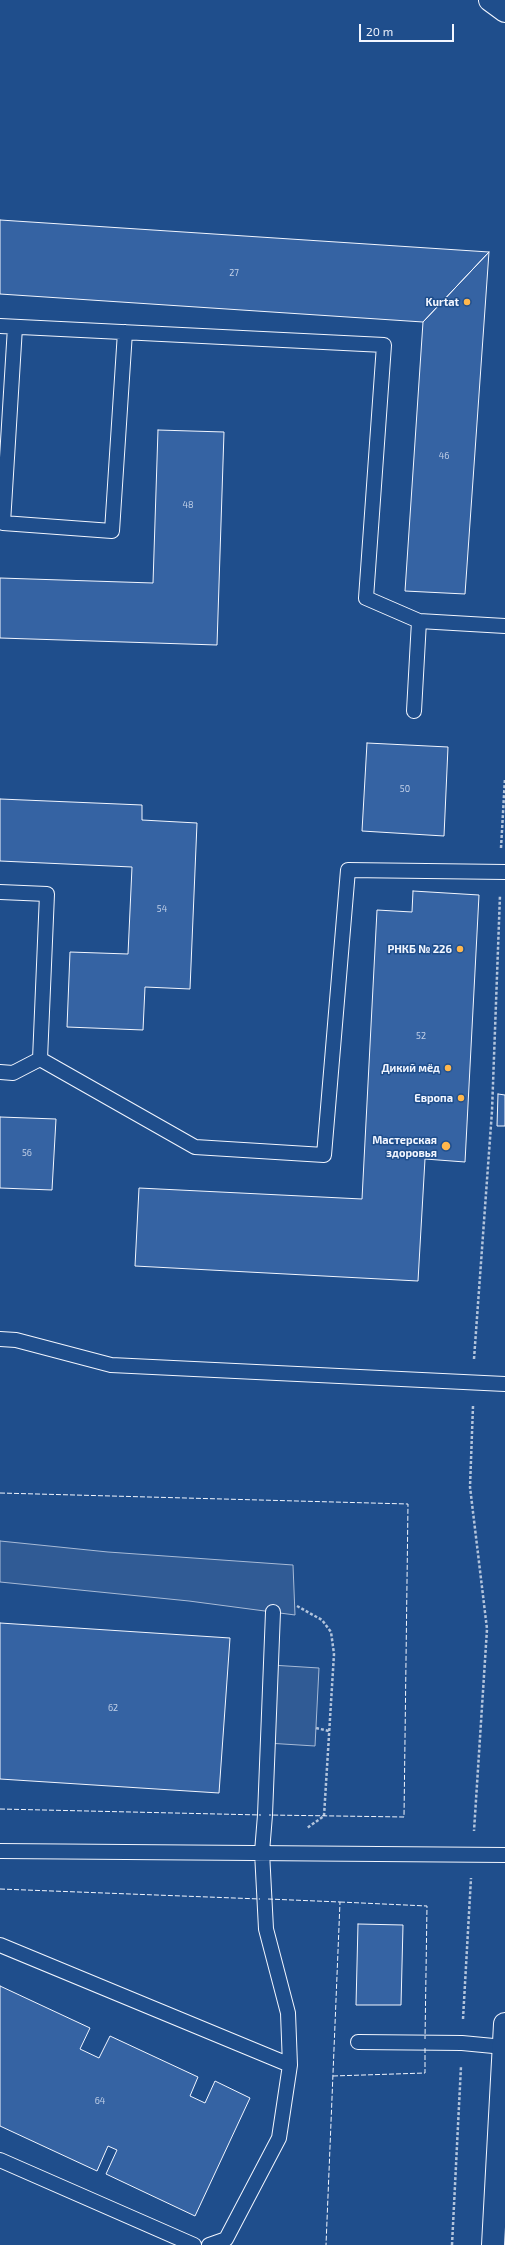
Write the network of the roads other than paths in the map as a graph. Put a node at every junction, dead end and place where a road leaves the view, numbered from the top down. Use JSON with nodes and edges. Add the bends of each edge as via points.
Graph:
{"nodes":[{"id":1,"x":490,"y":0,"type":"edge"},
{"id":2,"x":505,"y":11,"type":"edge"},
{"id":3,"x":0,"y":326,"type":"edge"},
{"id":4,"x":15,"y":327,"type":"junction"},
{"id":5,"x":125,"y":332,"type":"junction"},
{"id":6,"x":419,"y":621,"type":"junction"},
{"id":7,"x":505,"y":626,"type":"edge"},
{"id":8,"x":414,"y":711,"type":"dead end"},
{"id":9,"x":503,"y":872,"type":"edge"},
{"id":10,"x":0,"y":892,"type":"edge"},
{"id":11,"x":40,"y":1059,"type":"junction"},
{"id":12,"x":0,"y":1072,"type":"edge"},
{"id":13,"x":0,"y":1339,"type":"edge"},
{"id":14,"x":505,"y":1384,"type":"edge"},
{"id":15,"x":273,"y":1612,"type":"dead end"},
{"id":16,"x":0,"y":1851,"type":"edge"},
{"id":17,"x":262,"y":1852,"type":"junction"},
{"id":18,"x":505,"y":1855,"type":"edge"},
{"id":19,"x":0,"y":1946,"type":"edge"},
{"id":20,"x":505,"y":2024,"type":"edge"},
{"id":21,"x":358,"y":2042,"type":"dead end"},
{"id":22,"x":504,"y":2047,"type":"junction"},
{"id":23,"x":290,"y":2065,"type":"junction"},
{"id":24,"x":0,"y":2160,"type":"edge"},
{"id":25,"x":194,"y":2245,"type":"edge"},
{"id":26,"x":209,"y":2245,"type":"edge"},
{"id":27,"x":493,"y":2245,"type":"edge"}],
"edges":[{"from":1,"to":2,"type":"main road"},
{"from":3,"to":4,"type":"lane"},
{"from":4,"to":5,"type":"lane"},
{"from":4,"to":5,"type":"lane","via":[[3,523],[112,531]]},
{"from":5,"to":6,"type":"lane","via":[[384,345],[366,598]]},
{"from":6,"to":7,"type":"lane"},
{"from":6,"to":8,"type":"lane"},
{"from":9,"to":11,"type":"lane","via":[[348,870],[324,1155],[195,1147]]},
{"from":10,"to":11,"type":"lane","via":[[47,894]]},
{"from":11,"to":12,"type":"lane","via":[[13,1073]]},
{"from":13,"to":14,"type":"lane","via":[[16,1340],[111,1365]]},
{"from":15,"to":17,"type":"lane"},
{"from":16,"to":17,"type":"lane"},
{"from":17,"to":18,"type":"lane"},
{"from":17,"to":23,"type":"lane","via":[[266,1929],[288,2012]]},
{"from":19,"to":23,"type":"lane"},
{"from":20,"to":22,"type":"main road"},
{"from":21,"to":22,"type":"lane","via":[[462,2043]]},
{"from":22,"to":27,"type":"main road"},
{"from":23,"to":26,"type":"lane","via":[[279,2138],[226,2239]]},
{"from":24,"to":25,"type":"lane"}]}
